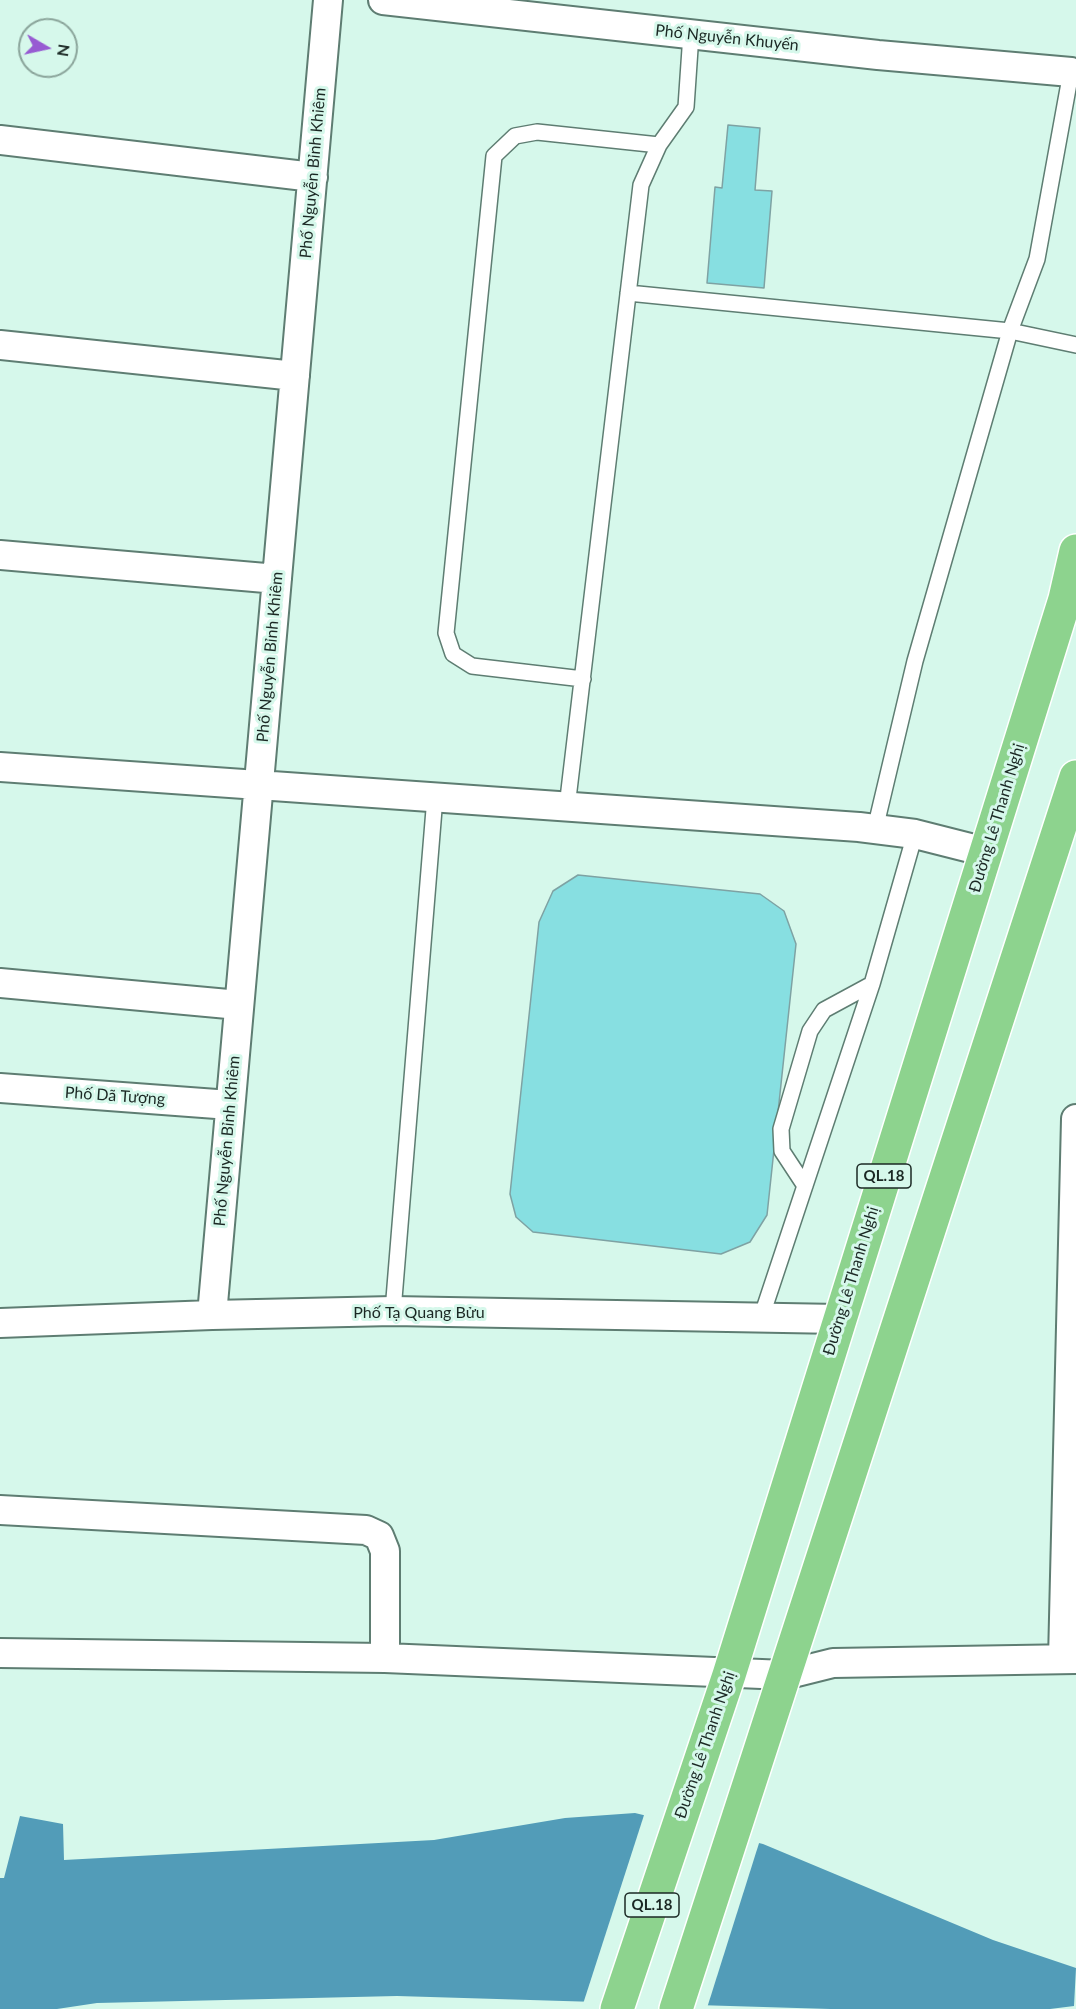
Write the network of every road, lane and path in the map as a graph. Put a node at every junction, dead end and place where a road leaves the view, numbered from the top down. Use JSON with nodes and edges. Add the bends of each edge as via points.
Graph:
{"nodes":[{"id":1,"x":328,"y":0,"type":"edge"},
{"id":2,"x":383,"y":0,"type":"edge"},
{"id":3,"x":692,"y":34,"type":"junction"},
{"id":4,"x":1074,"y":71,"type":"edge"},
{"id":5,"x":0,"y":140,"type":"edge"},
{"id":6,"x":659,"y":145,"type":"junction"},
{"id":7,"x":313,"y":177,"type":"junction"},
{"id":8,"x":628,"y":293,"type":"junction"},
{"id":9,"x":1010,"y":331,"type":"junction"},
{"id":10,"x":0,"y":345,"type":"edge"},
{"id":11,"x":1076,"y":345,"type":"edge"},
{"id":12,"x":295,"y":376,"type":"junction"},
{"id":13,"x":1076,"y":551,"type":"edge"},
{"id":14,"x":0,"y":555,"type":"edge"},
{"id":15,"x":277,"y":579,"type":"junction"},
{"id":16,"x":583,"y":679,"type":"junction"},
{"id":17,"x":0,"y":767,"type":"edge"},
{"id":18,"x":1076,"y":777,"type":"edge"},
{"id":19,"x":259,"y":786,"type":"junction"},
{"id":20,"x":435,"y":797,"type":"junction"},
{"id":21,"x":567,"y":807,"type":"junction"},
{"id":22,"x":875,"y":829,"type":"junction"},
{"id":23,"x":915,"y":834,"type":"junction"},
{"id":24,"x":986,"y":852,"type":"junction"},
{"id":25,"x":0,"y":983,"type":"edge"},
{"id":26,"x":872,"y":984,"type":"junction"},
{"id":27,"x":239,"y":1005,"type":"junction"},
{"id":28,"x":0,"y":1088,"type":"edge"},
{"id":29,"x":230,"y":1105,"type":"junction"},
{"id":30,"x":1076,"y":1119,"type":"edge"},
{"id":31,"x":805,"y":1186,"type":"junction"},
{"id":32,"x":393,"y":1311,"type":"junction"},
{"id":33,"x":212,"y":1315,"type":"junction"},
{"id":34,"x":761,"y":1318,"type":"junction"},
{"id":35,"x":839,"y":1319,"type":"junction"},
{"id":36,"x":0,"y":1323,"type":"edge"},
{"id":37,"x":0,"y":1510,"type":"edge"},
{"id":38,"x":0,"y":1653,"type":"edge"},
{"id":39,"x":385,"y":1658,"type":"junction"},
{"id":40,"x":1069,"y":1659,"type":"edge"},
{"id":41,"x":729,"y":1675,"type":"junction"},
{"id":42,"x":785,"y":1675,"type":"junction"},
{"id":43,"x":617,"y":2009,"type":"edge"},
{"id":44,"x":676,"y":2009,"type":"edge"}],
"edges":[{"from":1,"to":7,"type":"street","name":"Phố Nguyễn Bỉnh Khiêm"},
{"from":2,"to":3,"type":"street","name":"Phố Nguyễn Khuyến"},
{"from":3,"to":4,"type":"street","name":"Phố Nguyễn Khuyến"},
{"from":3,"to":6,"type":"lane","via":[[686,107]]},
{"from":4,"to":9,"type":"lane","via":[[1037,259]]},
{"from":5,"to":7,"type":"street"},
{"from":6,"to":8,"type":"lane","via":[[641,185]]},
{"from":6,"to":16,"type":"lane","via":[[537,132],[515,136],[494,156],[446,633],[453,654],[472,666]]},
{"from":7,"to":12,"type":"street","name":"Phố Nguyễn Bỉnh Khiêm"},
{"from":8,"to":9,"type":"lane"},
{"from":8,"to":16,"type":"lane"},
{"from":9,"to":11,"type":"lane"},
{"from":9,"to":22,"type":"lane","via":[[915,661]]},
{"from":10,"to":12,"type":"street"},
{"from":12,"to":15,"type":"street","name":"Phố Nguyễn Bỉnh Khiêm"},
{"from":13,"to":24,"type":"highway","name":"Đường Lê Thanh Nghị","number":"QL.18","via":[[1065,599]]},
{"from":14,"to":15,"type":"street"},
{"from":15,"to":19,"type":"street","name":"Phố Nguyễn Bỉnh Khiêm"},
{"from":16,"to":21,"type":"lane"},
{"from":17,"to":19,"type":"street"},
{"from":18,"to":42,"type":"highway"},
{"from":19,"to":20,"type":"street"},
{"from":19,"to":27,"type":"street","name":"Phố Nguyễn Bỉnh Khiêm"},
{"from":20,"to":21,"type":"street"},
{"from":20,"to":32,"type":"lane"},
{"from":21,"to":22,"type":"street"},
{"from":22,"to":23,"type":"street"},
{"from":23,"to":24,"type":"street"},
{"from":23,"to":26,"type":"lane"},
{"from":24,"to":35,"type":"highway","name":"Đường Lê Thanh Nghị","number":"QL.18"},
{"from":25,"to":27,"type":"street"},
{"from":26,"to":31,"type":"lane"},
{"from":26,"to":31,"type":"lane","via":[[824,1010],[810,1031],[781,1129],[782,1151]]},
{"from":27,"to":29,"type":"street","name":"Phố Nguyễn Bỉnh Khiêm"},
{"from":28,"to":29,"type":"street","name":"Phố Dã Tượng"},
{"from":29,"to":33,"type":"street","name":"Phố Nguyễn Bỉnh Khiêm"},
{"from":30,"to":40,"type":"street"},
{"from":31,"to":34,"type":"lane"},
{"from":32,"to":33,"type":"street","name":"Phố Tạ Quang Bửu"},
{"from":32,"to":34,"type":"street","name":"Phố Tạ Quang Bửu"},
{"from":33,"to":36,"type":"street","name":"Phố Tạ Quang Bửu"},
{"from":34,"to":35,"type":"street","name":"Phố Tạ Quang Bửu"},
{"from":35,"to":41,"type":"highway","name":"Đường Lê Thanh Nghị","number":"QL.18"},
{"from":37,"to":39,"type":"street","via":[[366,1530],[379,1536],[385,1551]]},
{"from":38,"to":39,"type":"street"},
{"from":39,"to":41,"type":"street"},
{"from":40,"to":42,"type":"street","via":[[833,1663]]},
{"from":41,"to":42,"type":"street"},
{"from":41,"to":43,"type":"highway","name":"Đường Lê Thanh Nghị","number":"QL.18"},
{"from":42,"to":44,"type":"highway"}]}
